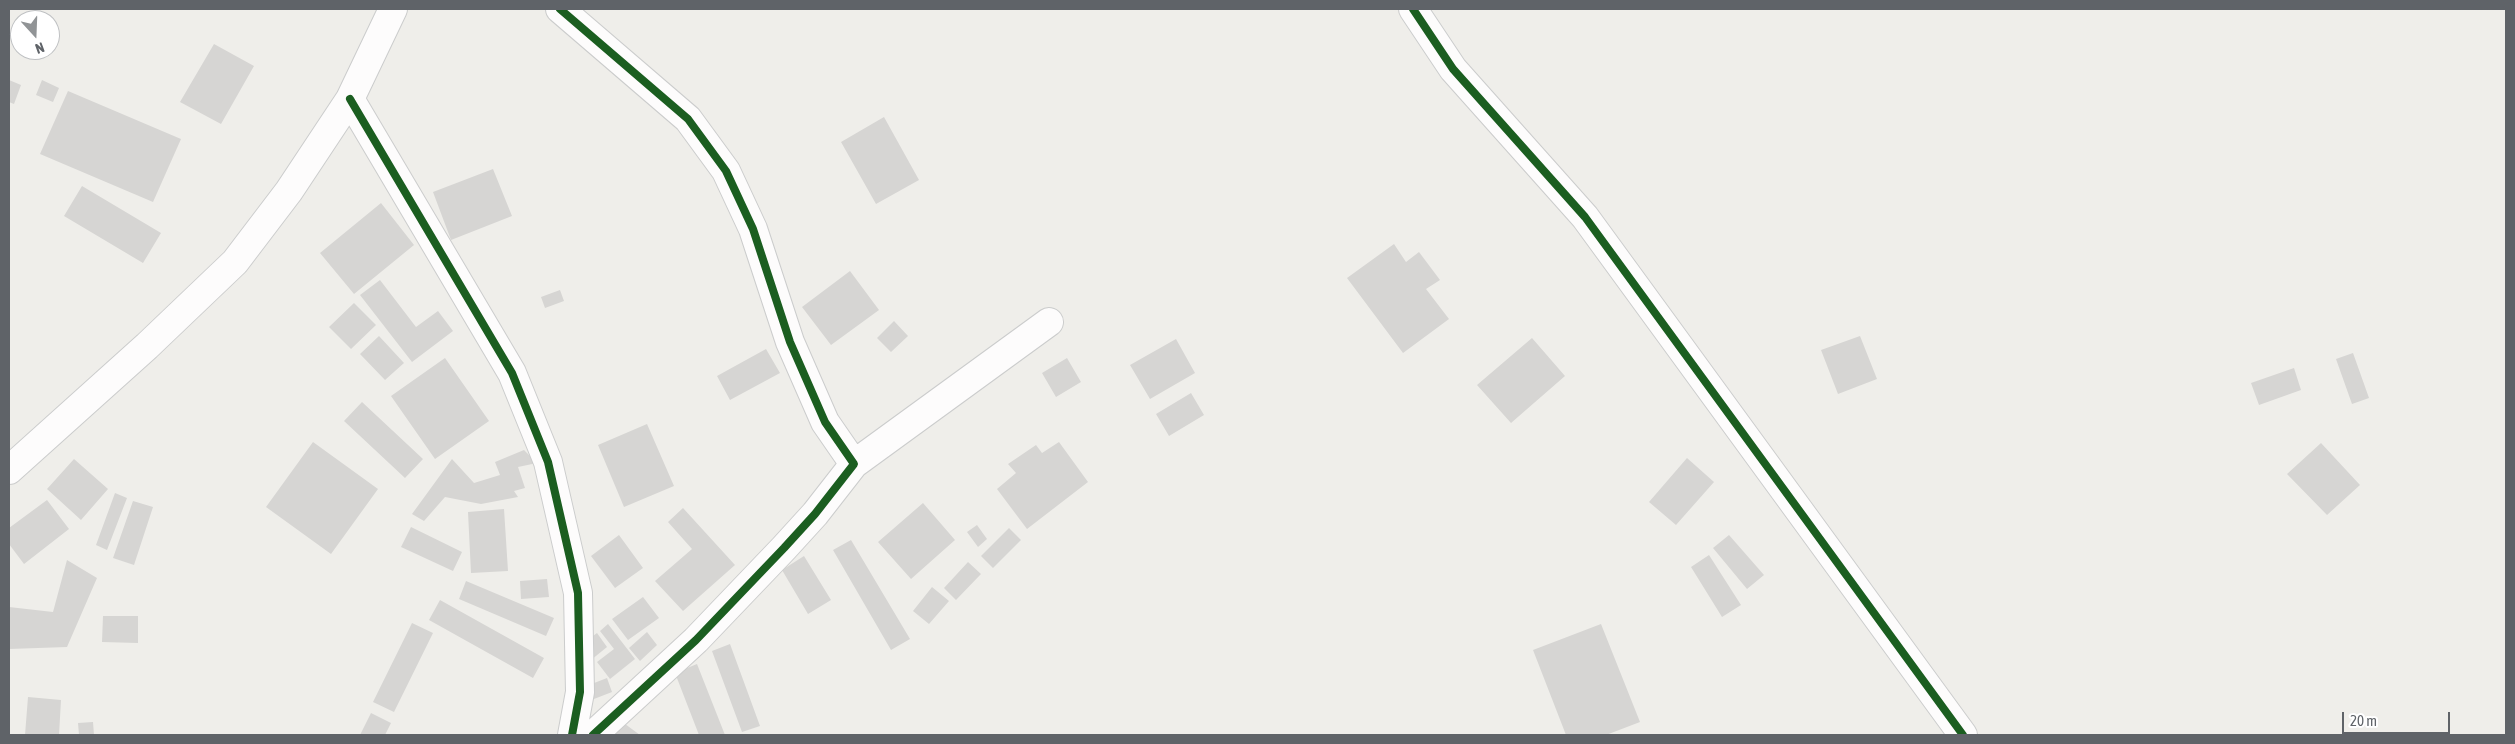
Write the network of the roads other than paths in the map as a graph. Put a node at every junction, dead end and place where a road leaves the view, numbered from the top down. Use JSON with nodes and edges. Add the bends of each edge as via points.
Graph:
{"nodes":[{"id":1,"x":393,"y":9,"type":"edge"},
{"id":2,"x":560,"y":9,"type":"edge"},
{"id":3,"x":1413,"y":9,"type":"edge"},
{"id":4,"x":350,"y":99,"type":"junction"},
{"id":5,"x":1049,"y":322,"type":"dead end"},
{"id":6,"x":854,"y":464,"type":"junction"},
{"id":7,"x":9,"y":470,"type":"edge"},
{"id":8,"x":572,"y":735,"type":"edge"},
{"id":9,"x":593,"y":735,"type":"edge"},
{"id":10,"x":1963,"y":735,"type":"edge"}],
"edges":[{"from":1,"to":4,"type":"street"},
{"from":2,"to":6,"type":"street","via":[[688,119],[726,171],[753,228],[790,342],[821,413]]},
{"from":3,"to":10,"type":"street","via":[[1453,69],[1585,217]]},
{"from":4,"to":7,"type":"street","via":[[289,191],[235,262]]},
{"from":4,"to":8,"type":"street","via":[[512,373],[548,462],[578,593],[580,692]]},
{"from":5,"to":6,"type":"street"},
{"from":6,"to":9,"type":"street","via":[[815,514],[696,640]]}]}
